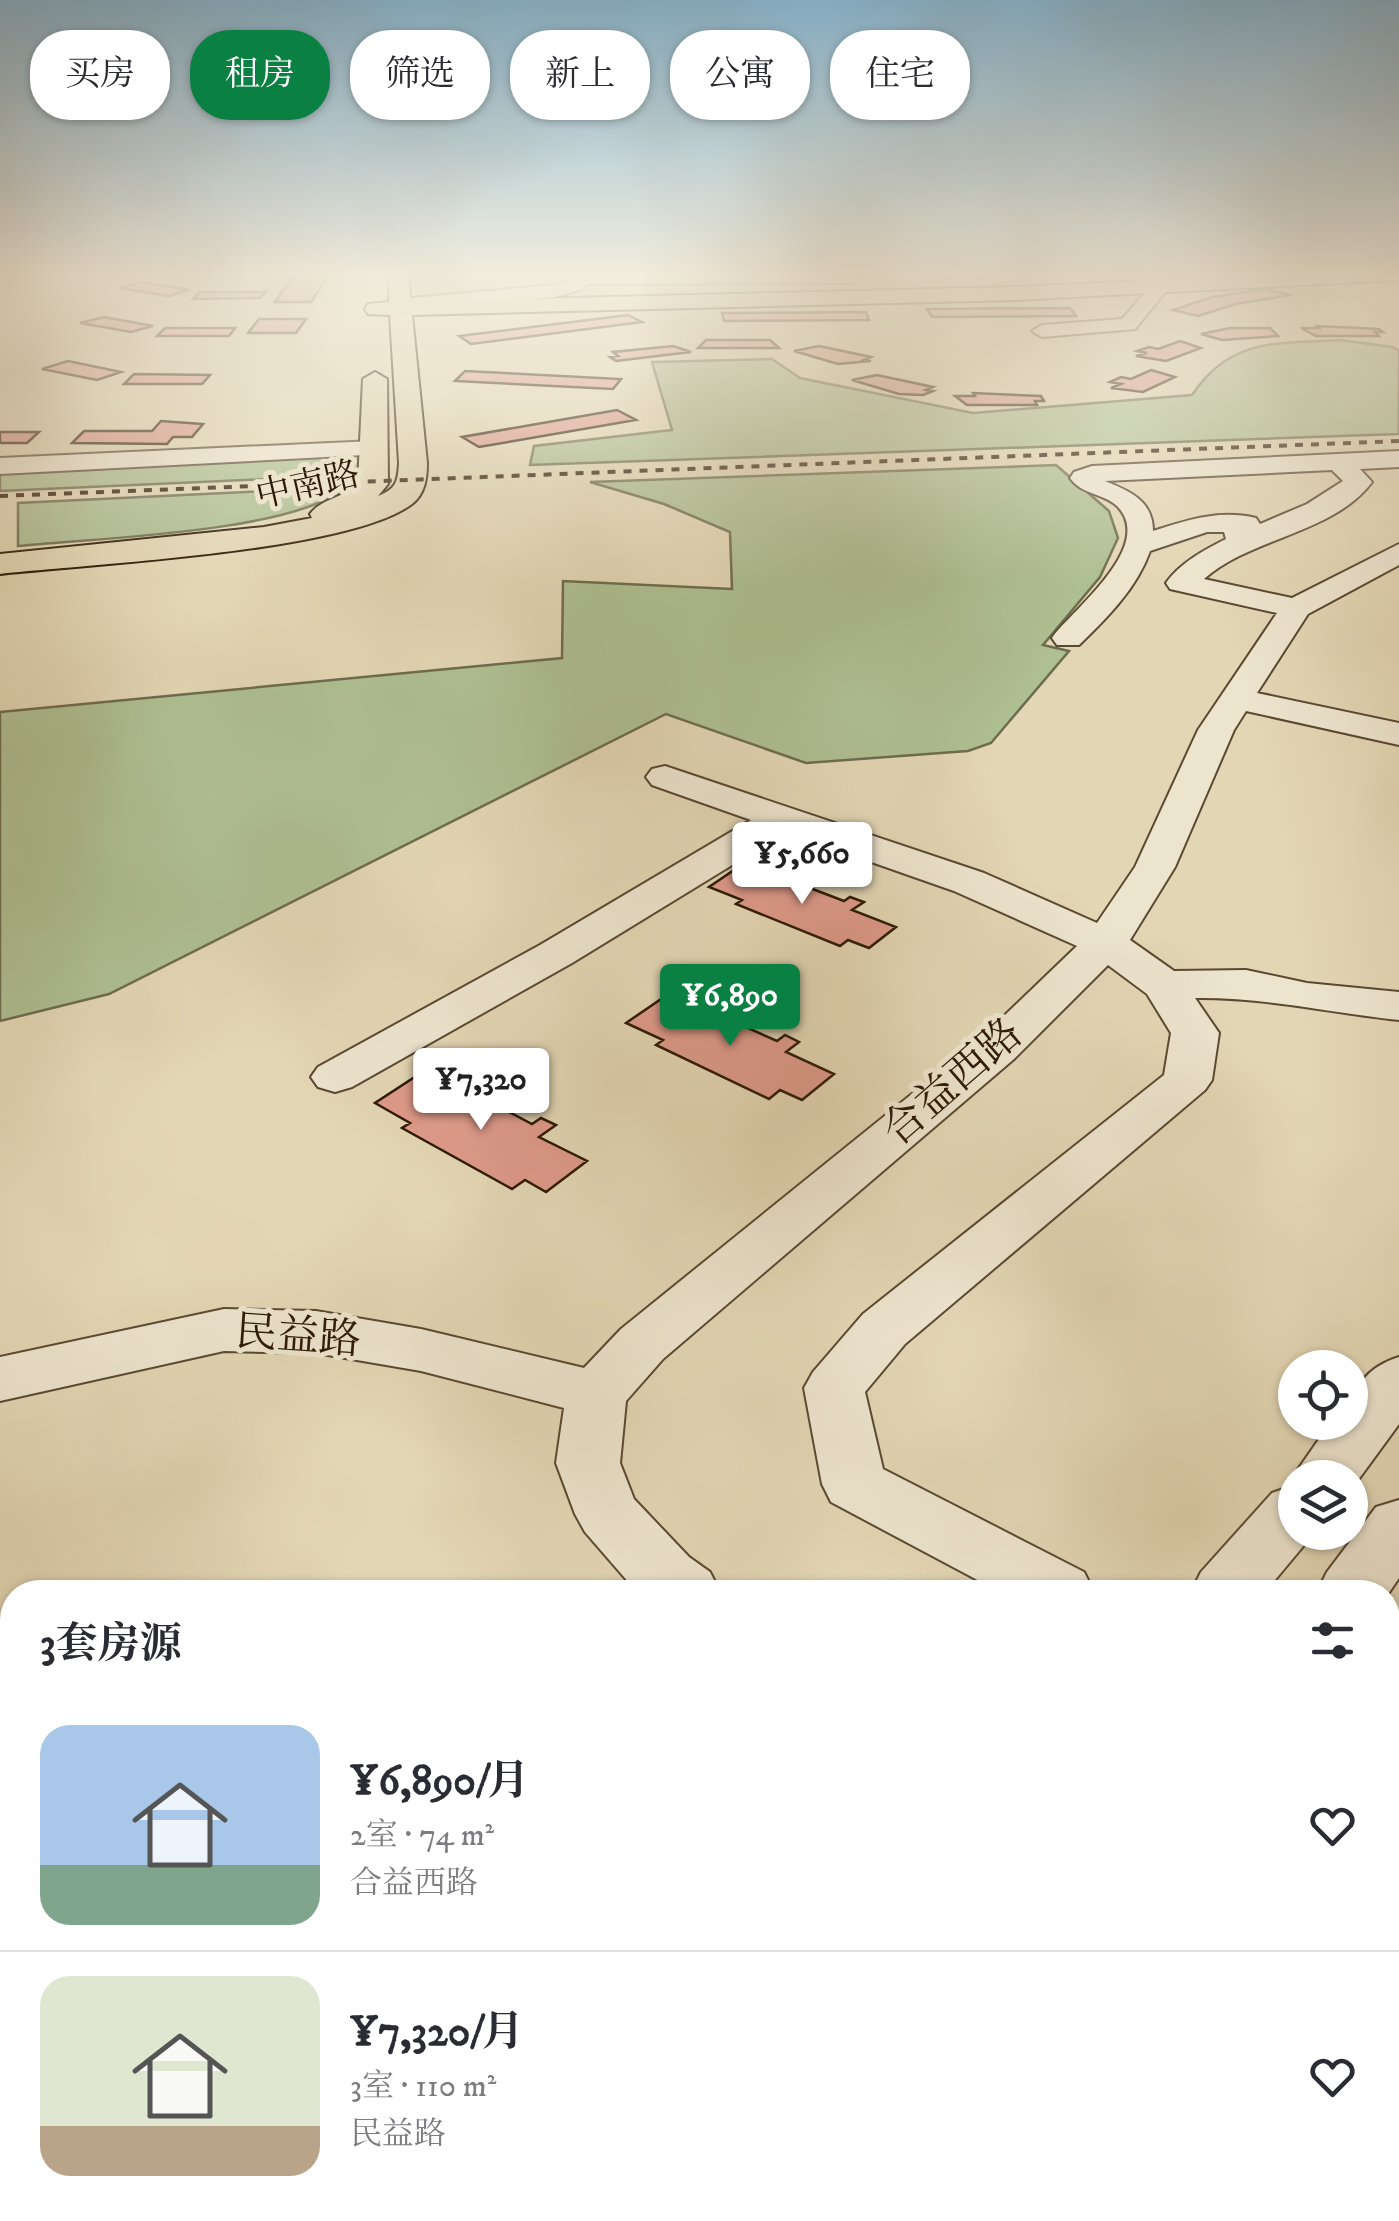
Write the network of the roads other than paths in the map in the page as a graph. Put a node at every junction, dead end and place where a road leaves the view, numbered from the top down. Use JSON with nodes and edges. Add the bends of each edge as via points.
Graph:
{"nodes":[{"id":1,"x":381,"y":375,"type":"edge"},
{"id":2,"x":399,"y":375,"type":"edge"},
{"id":3,"x":374,"y":448,"type":"junction"},
{"id":4,"x":1399,"y":459,"type":"edge"},
{"id":5,"x":1339,"y":462,"type":"junction"},
{"id":6,"x":0,"y":466,"type":"edge"},
{"id":7,"x":1138,"y":546,"type":"junction"},
{"id":8,"x":1236,"y":546,"type":"junction"},
{"id":9,"x":1399,"y":553,"type":"edge"},
{"id":10,"x":0,"y":554,"type":"edge"},
{"id":11,"x":0,"y":564,"type":"edge"},
{"id":12,"x":1296,"y":608,"type":"junction"},
{"id":13,"x":1068,"y":638,"type":"dead end"},
{"id":14,"x":1236,"y":699,"type":"junction"},
{"id":15,"x":1399,"y":734,"type":"edge"},
{"id":16,"x":665,"y":777,"type":"dead end"},
{"id":17,"x":783,"y":817,"type":"junction"},
{"id":18,"x":1106,"y":943,"type":"junction"},
{"id":19,"x":1164,"y":985,"type":"junction"},
{"id":20,"x":1399,"y":1006,"type":"edge"},
{"id":21,"x":335,"y":1077,"type":"dead end"},
{"id":22,"x":1399,"y":1378,"type":"edge"},
{"id":23,"x":0,"y":1379,"type":"edge"},
{"id":24,"x":596,"y":1394,"type":"junction"},
{"id":25,"x":1338,"y":1460,"type":"edge"},
{"id":26,"x":1399,"y":1526,"type":"edge"},
{"id":27,"x":1278,"y":1531,"type":"edge"},
{"id":28,"x":669,"y":1580,"type":"edge"},
{"id":29,"x":1037,"y":1580,"type":"edge"},
{"id":30,"x":1235,"y":1580,"type":"edge"},
{"id":31,"x":1361,"y":1580,"type":"edge"}],
"edges":[{"from":1,"to":3,"type":"main road","name":"中南路"},
{"from":2,"to":11,"type":"main road","name":"中南路","via":[[412,484],[380,510],[306,531]]},
{"from":3,"to":6,"type":"street"},
{"from":3,"to":10,"type":"main road","name":"中南路","via":[[370,492],[330,513],[270,526]]},
{"from":4,"to":5,"type":"street"},
{"from":5,"to":7,"type":"street","via":[[1083,478],[1134,508]]},
{"from":5,"to":8,"type":"street","via":[[1359,482],[1340,500]]},
{"from":7,"to":8,"type":"street","via":[[1204,524],[1246,524],[1248,530],[1230,537]]},
{"from":7,"to":13,"type":"street","via":[[1105,603]]},
{"from":8,"to":12,"type":"street","via":[[1200,563],[1181,584]]},
{"from":9,"to":12,"type":"street","name":"合益西路"},
{"from":12,"to":14,"type":"street","name":"合益西路"},
{"from":14,"to":15,"type":"street"},
{"from":14,"to":18,"type":"street","name":"合益西路","via":[[1154,867]]},
{"from":16,"to":17,"type":"street"},
{"from":17,"to":18,"type":"street","via":[[968,882]]},
{"from":17,"to":21,"type":"street"},
{"from":18,"to":19,"type":"street"},
{"from":18,"to":24,"type":"street","name":"合益西路","via":[[996,1050],[642,1344]]},
{"from":19,"to":20,"type":"street","via":[[1246,984]]},
{"from":19,"to":29,"type":"street","via":[[1195,1033],[1188,1080],[884,1329],[834,1388],[854,1484]]},
{"from":22,"to":25,"type":"street"},
{"from":23,"to":24,"type":"street","name":"民益路","via":[[224,1330],[316,1332],[421,1350]]},
{"from":24,"to":28,"type":"street","via":[[588,1463],[608,1514]]},
{"from":26,"to":31,"type":"street"},
{"from":27,"to":30,"type":"street"}]}
